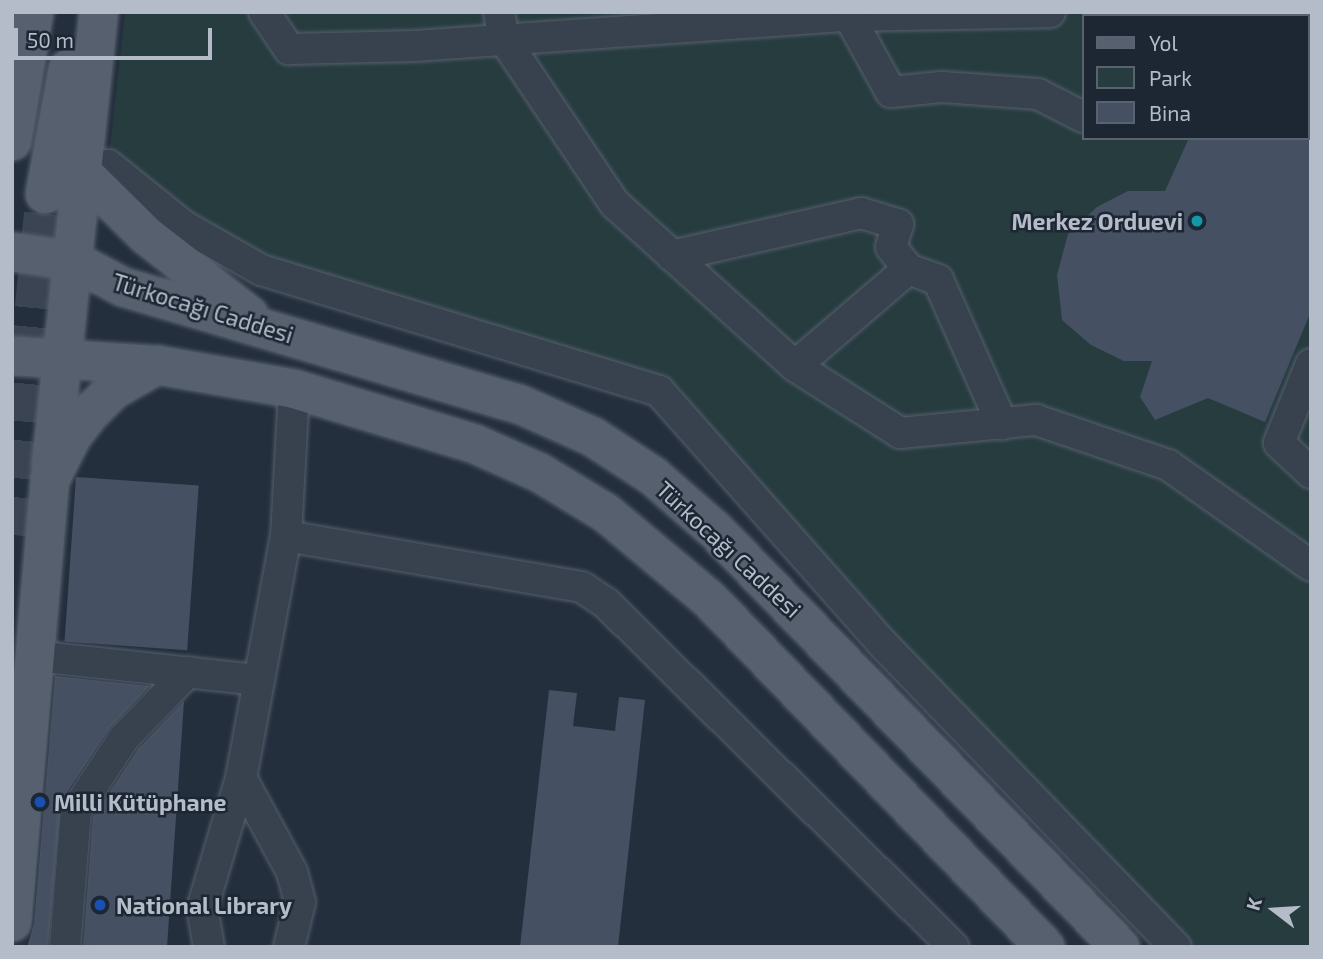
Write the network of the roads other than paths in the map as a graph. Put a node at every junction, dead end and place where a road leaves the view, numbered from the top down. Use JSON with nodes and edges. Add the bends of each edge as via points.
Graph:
{"nodes":[{"id":1,"x":34,"y":12,"type":"edge"},
{"id":2,"x":78,"y":12,"type":"edge"},
{"id":3,"x":99,"y":12,"type":"edge"},
{"id":4,"x":264,"y":12,"type":"edge"},
{"id":5,"x":1050,"y":12,"type":"edge"},
{"id":6,"x":849,"y":16,"type":"junction"},
{"id":7,"x":502,"y":26,"type":"edge"},
{"id":8,"x":1082,"y":116,"type":"edge"},
{"id":9,"x":12,"y":141,"type":"edge"},
{"id":10,"x":94,"y":167,"type":"junction"},
{"id":11,"x":45,"y":194,"type":"tunnel mouth"},
{"id":12,"x":12,"y":252,"type":"edge"},
{"id":13,"x":673,"y":256,"type":"junction"},
{"id":14,"x":74,"y":261,"type":"junction"},
{"id":15,"x":908,"y":269,"type":"junction"},
{"id":16,"x":264,"y":327,"type":"junction"},
{"id":17,"x":12,"y":356,"type":"edge"},
{"id":18,"x":59,"y":362,"type":"junction"},
{"id":19,"x":1311,"y":363,"type":"edge"},
{"id":20,"x":157,"y":365,"type":"junction"},
{"id":21,"x":795,"y":366,"type":"junction"},
{"id":22,"x":294,"y":389,"type":"junction"},
{"id":23,"x":1002,"y":424,"type":"junction"},
{"id":24,"x":1311,"y":472,"type":"edge"},
{"id":25,"x":50,"y":480,"type":"junction"},
{"id":26,"x":286,"y":536,"type":"junction"},
{"id":27,"x":1311,"y":566,"type":"edge"},
{"id":28,"x":34,"y":656,"type":"junction"},
{"id":29,"x":188,"y":672,"type":"junction"},
{"id":30,"x":259,"y":680,"type":"junction"},
{"id":31,"x":241,"y":778,"type":"junction"},
{"id":32,"x":12,"y":922,"type":"edge"},
{"id":33,"x":65,"y":947,"type":"edge"},
{"id":34,"x":209,"y":947,"type":"edge"},
{"id":35,"x":289,"y":947,"type":"edge"},
{"id":36,"x":954,"y":947,"type":"edge"},
{"id":37,"x":1045,"y":947,"type":"edge"},
{"id":38,"x":1120,"y":947,"type":"edge"},
{"id":39,"x":1176,"y":947,"type":"edge"}],
"edges":[{"from":1,"to":9,"type":"main road"},
{"from":2,"to":11,"type":"main road"},
{"from":3,"to":10,"type":"main road"},
{"from":4,"to":7,"type":"lane","via":[[289,49]]},
{"from":5,"to":6,"type":"lane"},
{"from":6,"to":7,"type":"lane"},
{"from":6,"to":8,"type":"lane","via":[[891,92],[942,87],[1038,94]]},
{"from":7,"to":13,"type":"lane","via":[[615,204]]},
{"from":10,"to":14,"type":"main road"},
{"from":10,"to":16,"type":"main road","via":[[147,236]]},
{"from":10,"to":39,"type":"lane","via":[[261,270],[659,391],[880,641]]},
{"from":12,"to":14,"type":"main road","name":"Türkocağı Caddesi"},
{"from":13,"to":15,"type":"lane","via":[[861,213],[898,224],[891,247]]},
{"from":13,"to":21,"type":"lane"},
{"from":14,"to":16,"type":"main road","name":"Türkocağı Caddesi","via":[[123,287]]},
{"from":14,"to":18,"type":"main road"},
{"from":15,"to":21,"type":"lane"},
{"from":15,"to":23,"type":"lane","via":[[938,280]]},
{"from":16,"to":38,"type":"main road","name":"Türkocağı Caddesi","via":[[519,404],[593,437],[653,476],[773,588]]},
{"from":17,"to":18,"type":"main road"},
{"from":18,"to":20,"type":"main road"},
{"from":18,"to":25,"type":"main road"},
{"from":19,"to":24,"type":"lane","via":[[1279,443]]},
{"from":20,"to":22,"type":"main road"},
{"from":20,"to":25,"type":"main road","via":[[113,390],[91,412],[72,436]]},
{"from":21,"to":23,"type":"lane","via":[[900,433]]},
{"from":22,"to":26,"type":"lane"},
{"from":22,"to":37,"type":"main road","via":[[475,444],[540,473],[606,513],[709,599]]},
{"from":23,"to":27,"type":"lane","via":[[1036,420],[1168,465]]},
{"from":25,"to":28,"type":"main road"},
{"from":26,"to":30,"type":"lane"},
{"from":26,"to":36,"type":"lane","via":[[582,587],[606,603]]},
{"from":28,"to":29,"type":"lane"},
{"from":28,"to":32,"type":"main road"},
{"from":29,"to":30,"type":"lane"},
{"from":29,"to":33,"type":"lane","via":[[124,738],[76,811]]},
{"from":30,"to":31,"type":"lane"},
{"from":31,"to":34,"type":"lane","via":[[202,909]]},
{"from":31,"to":35,"type":"lane","via":[[292,872],[300,902]]}]}
